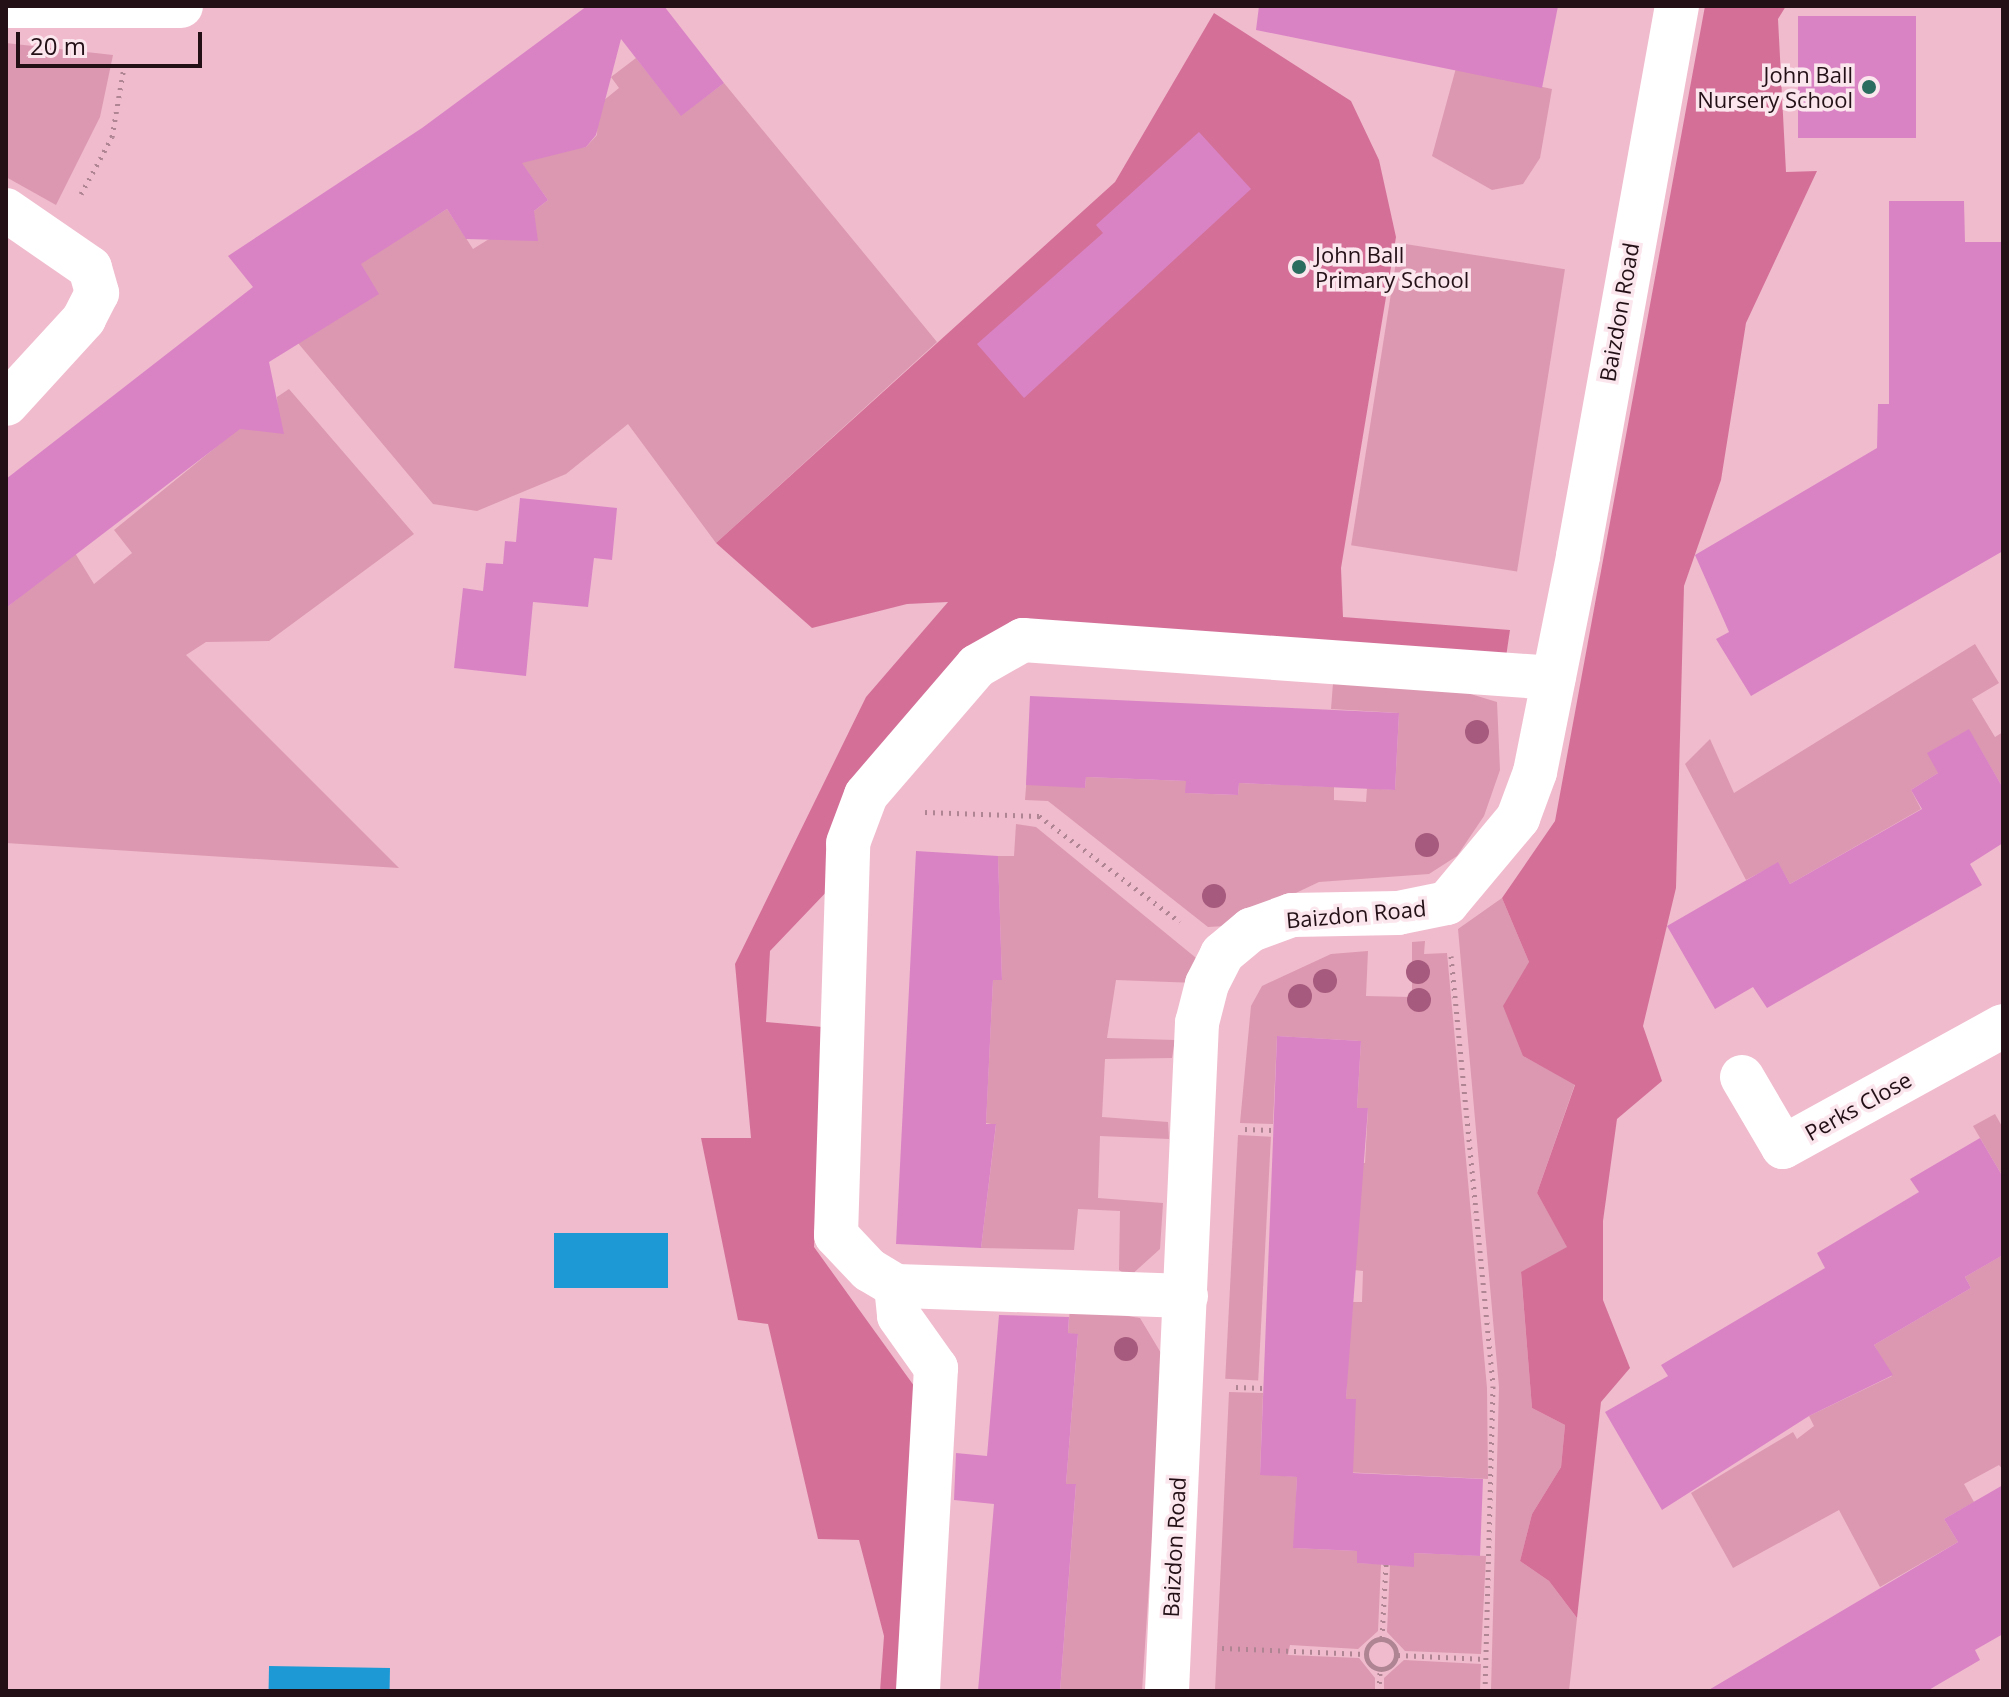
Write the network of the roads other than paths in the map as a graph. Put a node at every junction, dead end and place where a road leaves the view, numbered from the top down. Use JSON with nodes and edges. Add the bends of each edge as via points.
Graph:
{"nodes":[{"id":1,"x":6,"y":6,"type":"edge"},
{"id":2,"x":181,"y":6,"type":"edge"},
{"id":3,"x":1677,"y":6,"type":"edge"},
{"id":4,"x":6,"y":210,"type":"edge"},
{"id":5,"x":6,"y":404,"type":"edge"},
{"id":6,"x":1554,"y":678,"type":"junction"},
{"id":7,"x":2003,"y":1026,"type":"edge"},
{"id":8,"x":1742,"y":1077,"type":"dead end"},
{"id":9,"x":896,"y":1286,"type":"junction"},
{"id":10,"x":1186,"y":1296,"type":"junction"},
{"id":11,"x":918,"y":1691,"type":"edge"},
{"id":12,"x":1167,"y":1691,"type":"edge"}],
"edges":[{"from":1,"to":2,"type":"street"},
{"from":3,"to":6,"type":"street","name":"Baizdon Road"},
{"from":4,"to":5,"type":"street","via":[[90,268],[97,293],[84,319]]},
{"from":6,"to":9,"type":"street","via":[[1023,640],[977,666],[861,809],[848,843],[836,1235],[869,1270]]},
{"from":6,"to":10,"type":"street","name":"Baizdon Road","via":[[1518,818],[1447,903],[1398,913],[1292,915],[1251,930],[1222,954],[1197,1023]]},
{"from":7,"to":8,"type":"street","name":"Perks Close","via":[[1783,1147]]},
{"from":9,"to":10,"type":"street"},
{"from":9,"to":11,"type":"street","via":[[899,1316],[936,1368]]},
{"from":10,"to":12,"type":"street","name":"Baizdon Road"}]}
